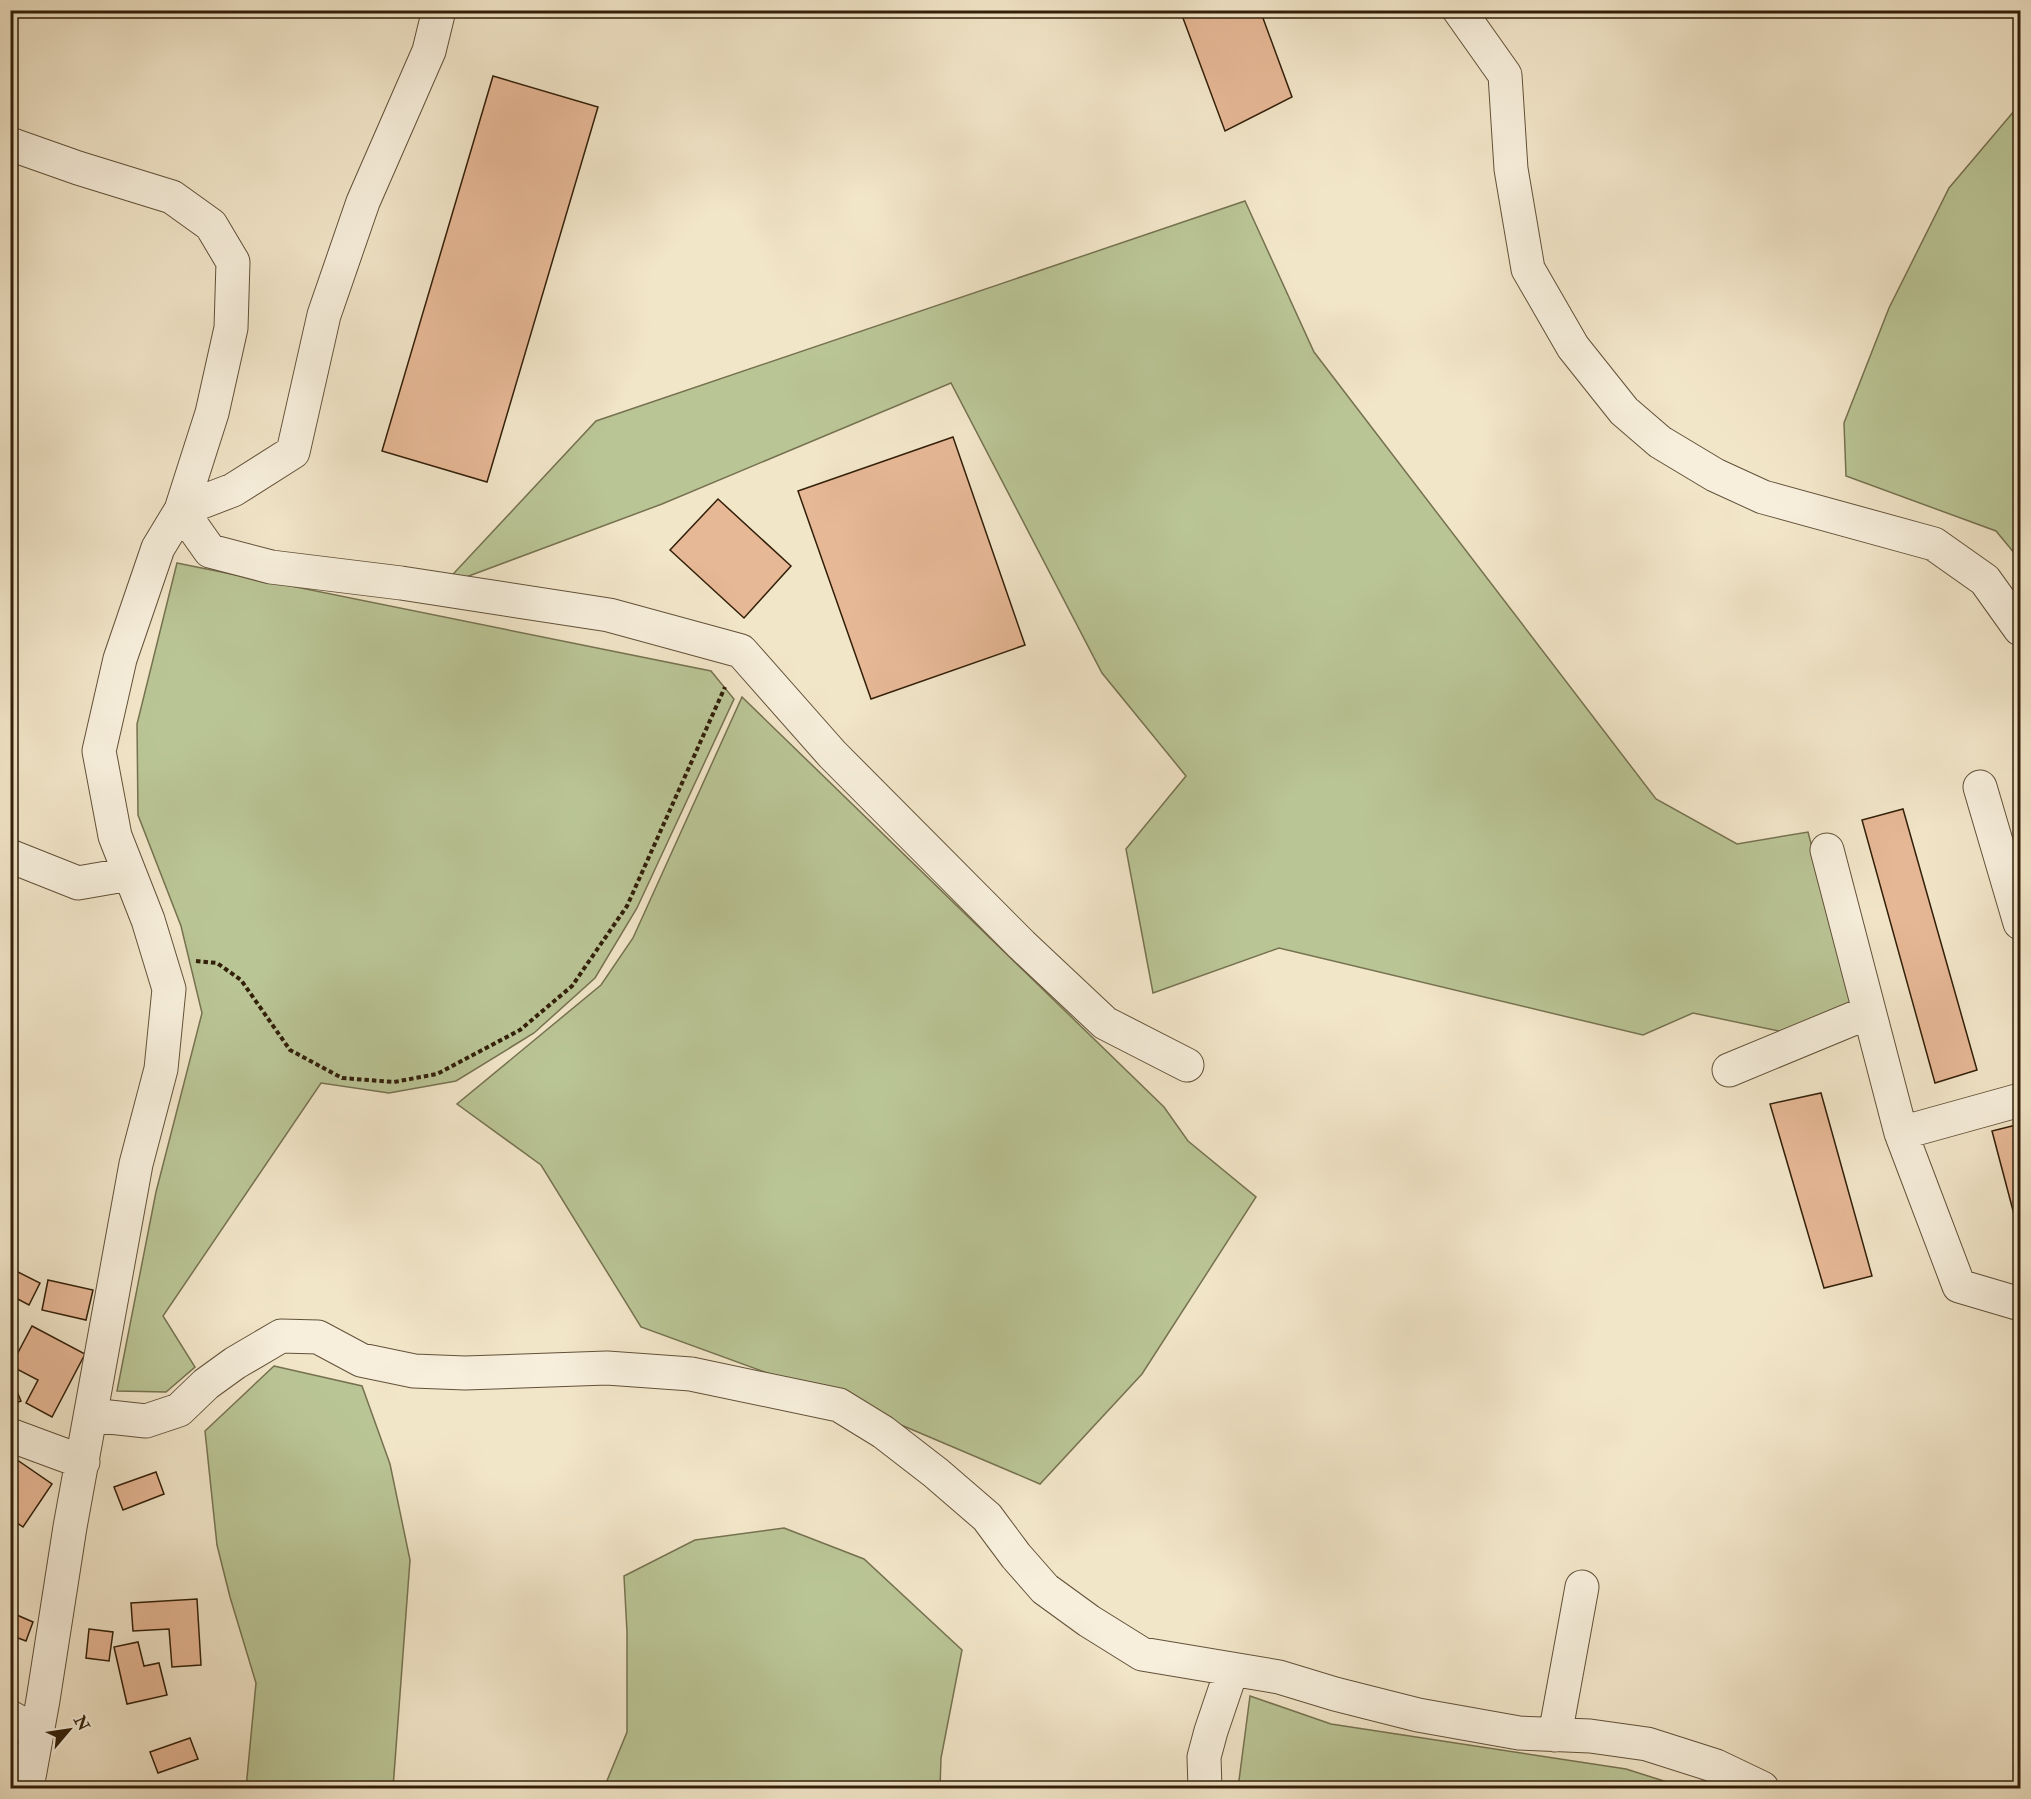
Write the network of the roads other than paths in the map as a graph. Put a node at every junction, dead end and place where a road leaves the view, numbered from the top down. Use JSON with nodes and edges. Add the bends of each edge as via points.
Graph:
{"nodes":[{"id":1,"x":439,"y":10,"type":"edge"},
{"id":2,"x":1459,"y":10,"type":"edge"},
{"id":3,"x":10,"y":144,"type":"edge"},
{"id":4,"x":181,"y":510,"type":"junction"},
{"id":5,"x":2020,"y":628,"type":"edge"},
{"id":6,"x":1980,"y":787,"type":"dead end"},
{"id":7,"x":1827,"y":850,"type":"dead end"},
{"id":8,"x":10,"y":856,"type":"edge"},
{"id":9,"x":130,"y":874,"type":"junction"},
{"id":10,"x":2020,"y":923,"type":"edge"},
{"id":11,"x":1869,"y":1012,"type":"junction"},
{"id":12,"x":1187,"y":1065,"type":"dead end"},
{"id":13,"x":1729,"y":1070,"type":"dead end"},
{"id":14,"x":2020,"y":1100,"type":"edge"},
{"id":15,"x":1901,"y":1133,"type":"junction"},
{"id":16,"x":2020,"y":1304,"type":"edge"},
{"id":17,"x":91,"y":1415,"type":"junction"},
{"id":18,"x":10,"y":1435,"type":"edge"},
{"id":19,"x":83,"y":1462,"type":"junction"},
{"id":20,"x":1582,"y":1587,"type":"dead end"},
{"id":21,"x":1232,"y":1669,"type":"junction"},
{"id":22,"x":24,"y":1724,"type":"edge"},
{"id":23,"x":1555,"y":1735,"type":"junction"},
{"id":24,"x":27,"y":1788,"type":"edge"},
{"id":25,"x":1205,"y":1788,"type":"edge"},
{"id":26,"x":1762,"y":1788,"type":"edge"}],
"edges":[{"from":1,"to":4,"type":"street","via":[[429,51],[363,202],[324,315],[294,452],[233,490]]},
{"from":2,"to":5,"type":"street","via":[[1505,75],[1511,169],[1528,269],[1572,347],[1624,411],[1660,442],[1715,475],[1763,497],[1934,544],[1985,580]]},
{"from":3,"to":4,"type":"street","via":[[172,197],[211,225],[233,262],[231,327],[212,413]]},
{"from":4,"to":9,"type":"street","via":[[158,548],[120,659],[99,751],[115,836]]},
{"from":4,"to":12,"type":"street","via":[[210,551],[271,567],[609,615],[741,651],[832,754],[1105,1023]]},
{"from":6,"to":10,"type":"street"},
{"from":7,"to":11,"type":"street"},
{"from":8,"to":9,"type":"street","via":[[78,883]]},
{"from":9,"to":17,"type":"street","via":[[169,989],[161,1069],[136,1164]]},
{"from":11,"to":13,"type":"street"},
{"from":11,"to":15,"type":"street"},
{"from":14,"to":15,"type":"street"},
{"from":15,"to":16,"type":"street","via":[[1959,1286]]},
{"from":17,"to":19,"type":"street"},
{"from":17,"to":21,"type":"street","via":[[146,1421],[179,1410],[234,1363],[281,1336],[318,1337],[361,1360],[414,1371],[607,1368],[691,1374],[839,1404],[884,1432],[945,1480],[987,1517],[1045,1589],[1089,1621],[1142,1654]]},
{"from":18,"to":19,"type":"street"},
{"from":19,"to":22,"type":"street"},
{"from":20,"to":23,"type":"street"},
{"from":21,"to":23,"type":"street","via":[[1279,1677],[1418,1714],[1519,1733]]},
{"from":21,"to":25,"type":"street","via":[[1204,1757]]},
{"from":22,"to":24,"type":"street"},
{"from":23,"to":26,"type":"street","via":[[1647,1744],[1716,1766]]}]}
